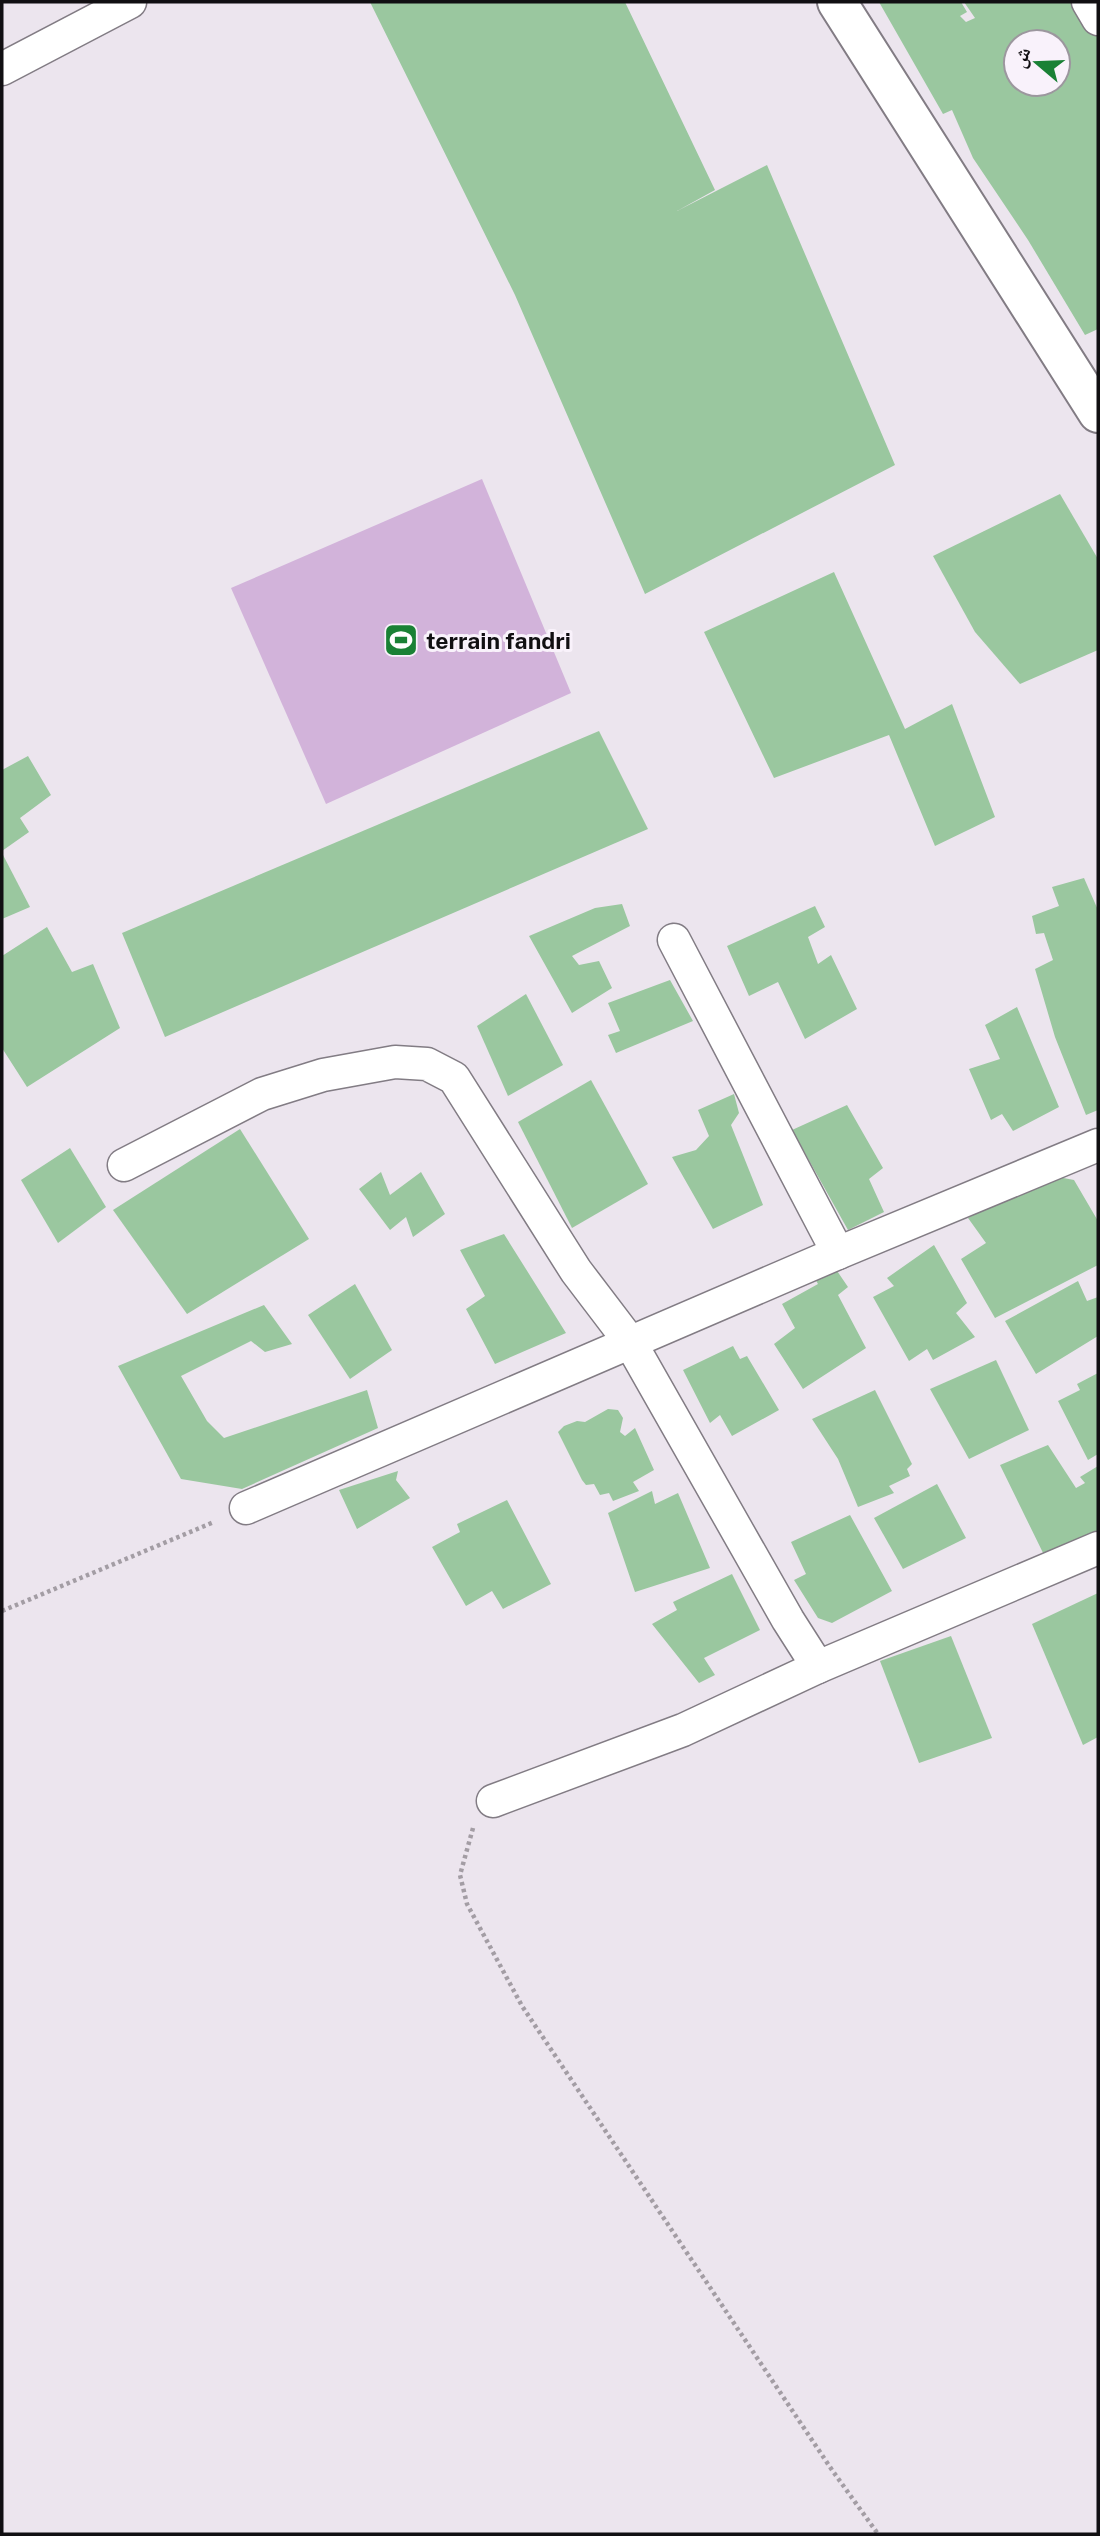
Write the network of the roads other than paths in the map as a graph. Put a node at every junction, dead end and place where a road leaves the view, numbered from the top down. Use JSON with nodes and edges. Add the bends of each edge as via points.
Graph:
{"nodes":[{"id":1,"x":130,"y":2,"type":"edge"},
{"id":2,"x":837,"y":2,"type":"edge"},
{"id":3,"x":1088,"y":2,"type":"edge"},
{"id":4,"x":1098,"y":19,"type":"edge"},
{"id":5,"x":2,"y":69,"type":"edge"},
{"id":6,"x":1098,"y":413,"type":"edge"},
{"id":7,"x":674,"y":940,"type":"dead end"},
{"id":8,"x":1097,"y":1148,"type":"edge"},
{"id":9,"x":124,"y":1165,"type":"dead end"},
{"id":10,"x":838,"y":1253,"type":"junction"},
{"id":11,"x":631,"y":1342,"type":"junction"},
{"id":12,"x":246,"y":1508,"type":"road end"},
{"id":13,"x":1098,"y":1548,"type":"edge"},
{"id":14,"x":818,"y":1667,"type":"junction"},
{"id":15,"x":493,"y":1801,"type":"road end"}],
"edges":[{"from":1,"to":5,"type":"street"},
{"from":2,"to":6,"type":"main road"},
{"from":3,"to":4,"type":"street"},
{"from":7,"to":10,"type":"street"},
{"from":8,"to":10,"type":"street"},
{"from":9,"to":11,"type":"street","via":[[261,1094],[323,1075],[395,1062],[427,1064],[454,1078],[576,1271]]},
{"from":10,"to":11,"type":"street"},
{"from":11,"to":12,"type":"street"},
{"from":11,"to":14,"type":"street"},
{"from":13,"to":14,"type":"street"},
{"from":14,"to":15,"type":"street","via":[[683,1730]]}]}
